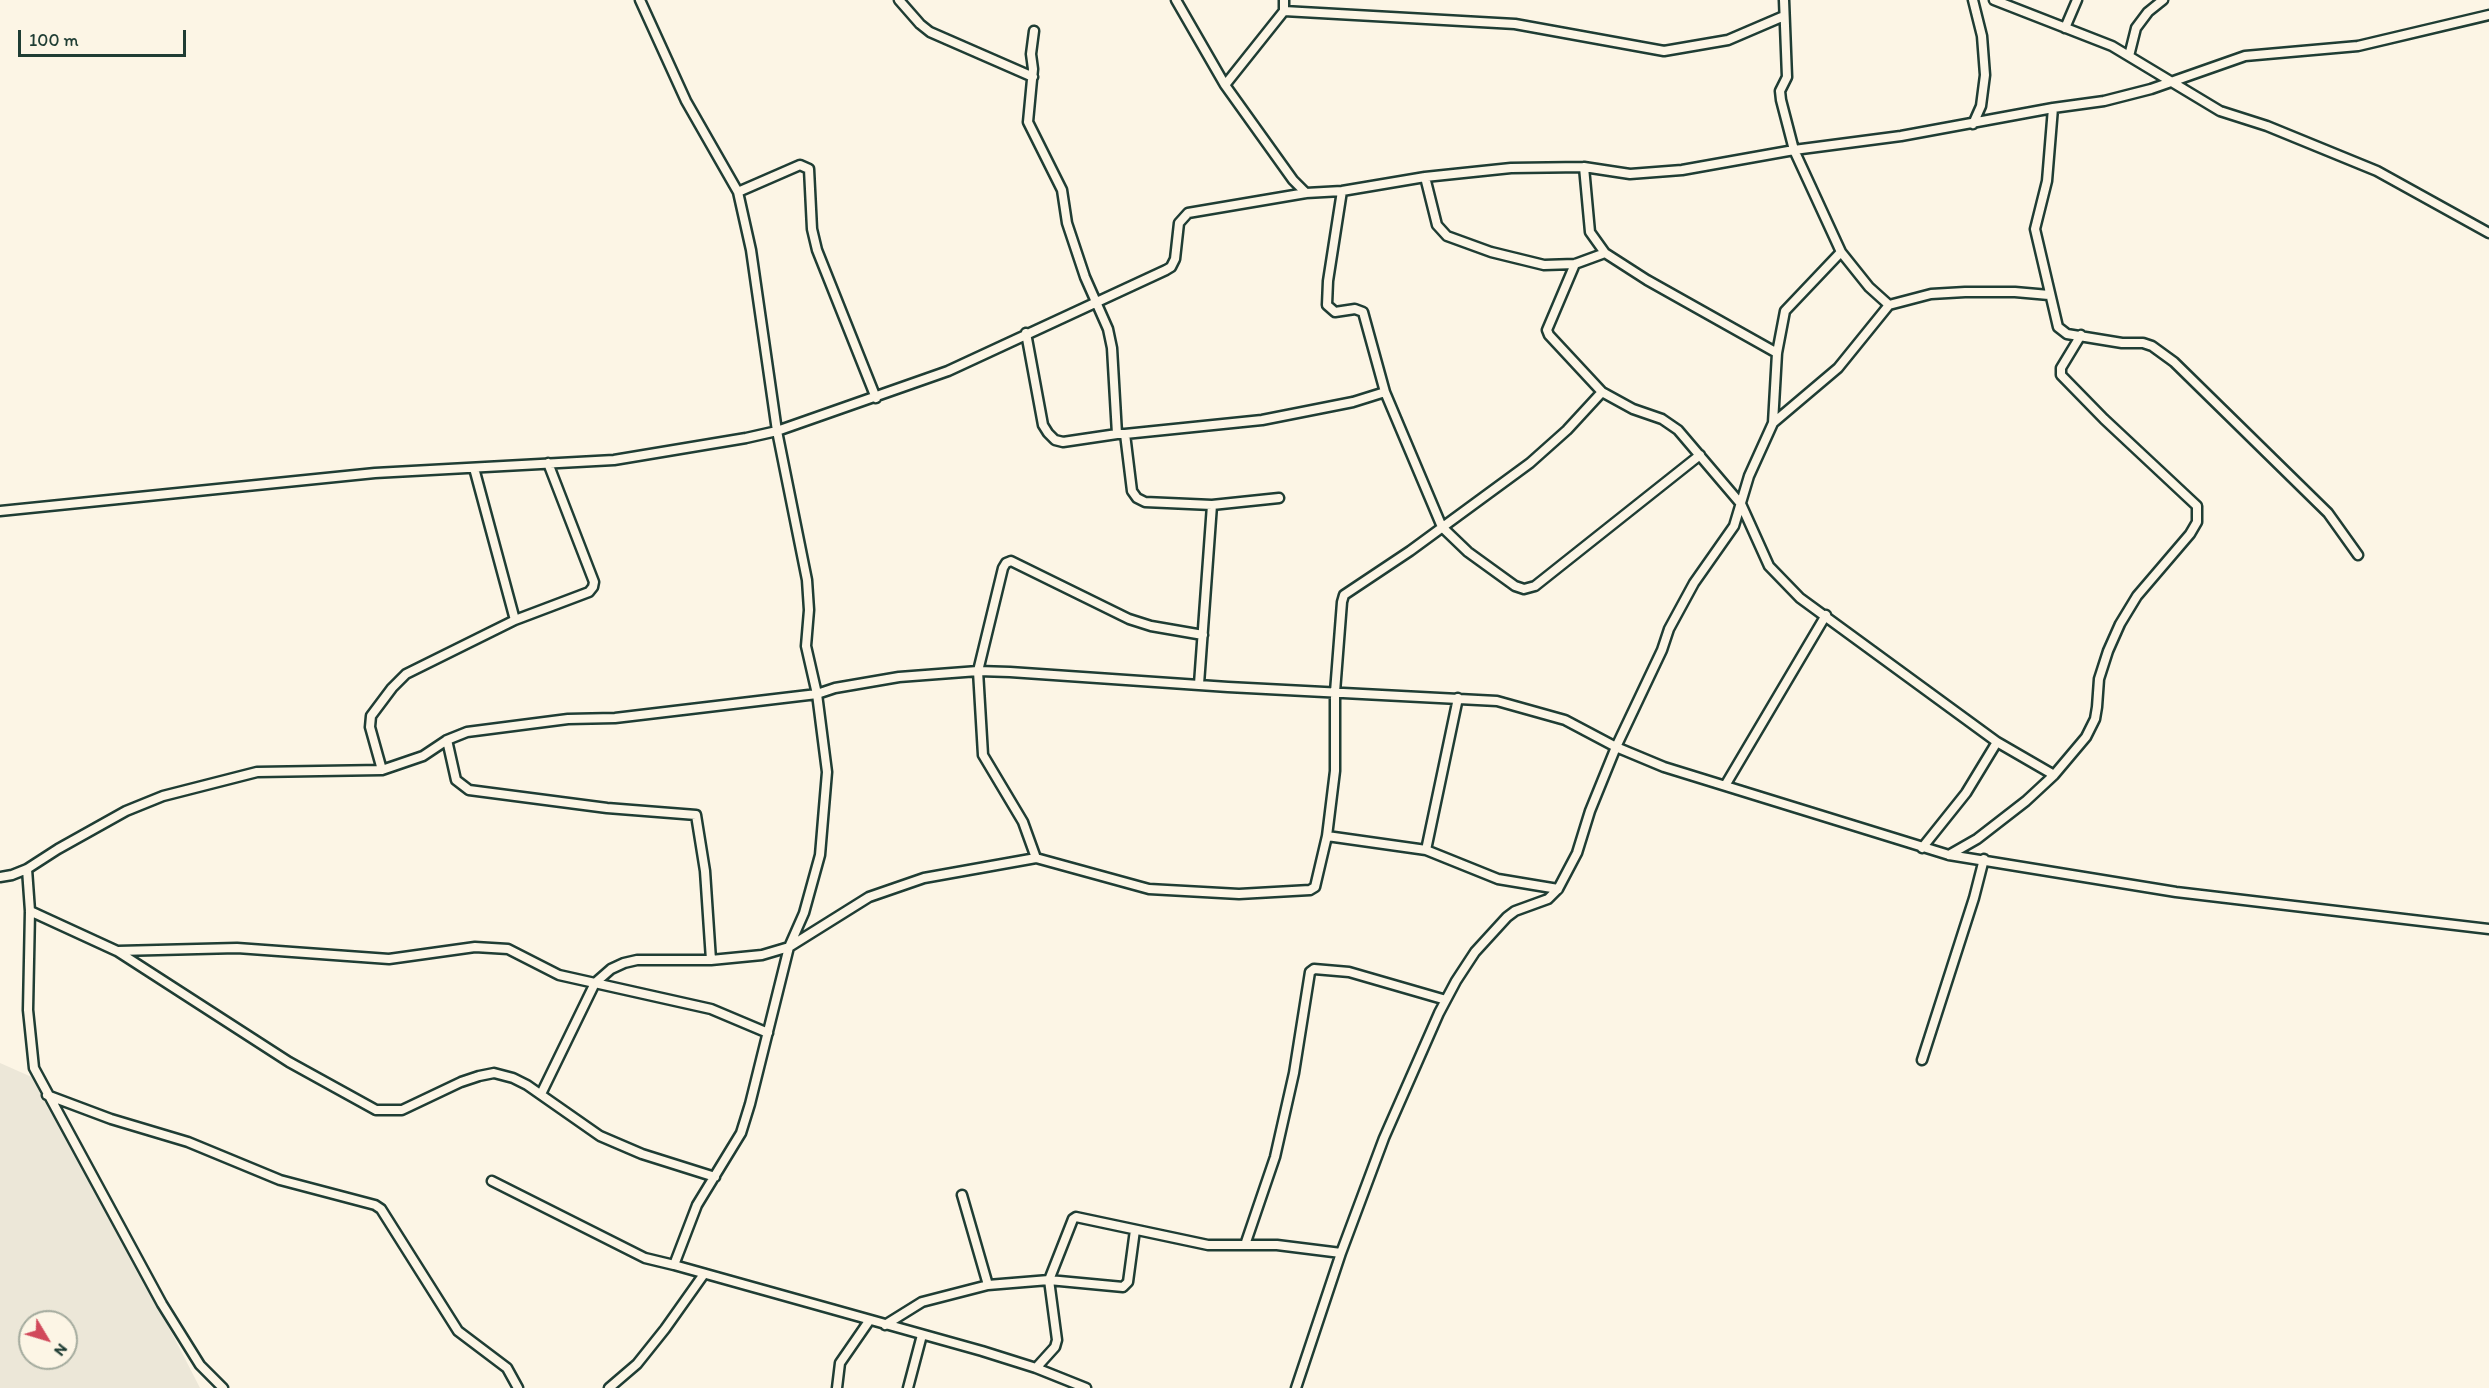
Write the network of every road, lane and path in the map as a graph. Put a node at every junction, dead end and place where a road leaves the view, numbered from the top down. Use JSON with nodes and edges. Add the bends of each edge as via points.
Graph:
{"nodes":[{"id":1,"x":640,"y":0,"type":"edge"},
{"id":2,"x":899,"y":0,"type":"edge"},
{"id":3,"x":1176,"y":0,"type":"edge"},
{"id":4,"x":1284,"y":0,"type":"edge"},
{"id":5,"x":1784,"y":0,"type":"edge"},
{"id":6,"x":1973,"y":0,"type":"edge"},
{"id":7,"x":1994,"y":0,"type":"edge"},
{"id":8,"x":2077,"y":0,"type":"edge"},
{"id":9,"x":2163,"y":0,"type":"edge"},
{"id":10,"x":1284,"y":11,"type":"junction"},
{"id":11,"x":2489,"y":15,"type":"edge"},
{"id":12,"x":1784,"y":16,"type":"junction"},
{"id":13,"x":2065,"y":28,"type":"junction"},
{"id":14,"x":1034,"y":31,"type":"dead end"},
{"id":15,"x":2129,"y":56,"type":"junction"},
{"id":16,"x":1033,"y":76,"type":"junction"},
{"id":17,"x":2172,"y":80,"type":"junction"},
{"id":18,"x":1225,"y":85,"type":"junction"},
{"id":19,"x":2053,"y":108,"type":"junction"},
{"id":20,"x":1973,"y":124,"type":"junction"},
{"id":21,"x":1794,"y":150,"type":"junction"},
{"id":22,"x":1584,"y":167,"type":"junction"},
{"id":23,"x":1425,"y":177,"type":"junction"},
{"id":24,"x":1342,"y":191,"type":"junction"},
{"id":25,"x":738,"y":192,"type":"junction"},
{"id":26,"x":1306,"y":193,"type":"junction"},
{"id":27,"x":2489,"y":233,"type":"edge"},
{"id":28,"x":1841,"y":252,"type":"junction"},
{"id":29,"x":1605,"y":253,"type":"junction"},
{"id":30,"x":1575,"y":264,"type":"junction"},
{"id":31,"x":2049,"y":295,"type":"junction"},
{"id":32,"x":1097,"y":302,"type":"junction"},
{"id":33,"x":1889,"y":305,"type":"junction"},
{"id":34,"x":1026,"y":333,"type":"junction"},
{"id":35,"x":2081,"y":335,"type":"junction"},
{"id":36,"x":1778,"y":353,"type":"junction"},
{"id":37,"x":1385,"y":392,"type":"junction"},
{"id":38,"x":1602,"y":392,"type":"junction"},
{"id":39,"x":876,"y":398,"type":"junction"},
{"id":40,"x":1773,"y":423,"type":"junction"},
{"id":41,"x":777,"y":431,"type":"junction"},
{"id":42,"x":1121,"y":434,"type":"junction"},
{"id":43,"x":1700,"y":455,"type":"junction"},
{"id":44,"x":548,"y":463,"type":"junction"},
{"id":45,"x":474,"y":468,"type":"junction"},
{"id":46,"x":1279,"y":498,"type":"dead end"},
{"id":47,"x":1741,"y":504,"type":"junction"},
{"id":48,"x":1212,"y":505,"type":"junction"},
{"id":49,"x":0,"y":511,"type":"edge"},
{"id":50,"x":1442,"y":527,"type":"junction"},
{"id":51,"x":2358,"y":555,"type":"dead end"},
{"id":52,"x":1826,"y":615,"type":"junction"},
{"id":53,"x":515,"y":621,"type":"junction"},
{"id":54,"x":1203,"y":635,"type":"junction"},
{"id":55,"x":978,"y":671,"type":"junction"},
{"id":56,"x":1199,"y":684,"type":"junction"},
{"id":57,"x":1335,"y":692,"type":"junction"},
{"id":58,"x":817,"y":694,"type":"junction"},
{"id":59,"x":1458,"y":698,"type":"junction"},
{"id":60,"x":447,"y":740,"type":"junction"},
{"id":61,"x":1997,"y":742,"type":"junction"},
{"id":62,"x":1616,"y":747,"type":"junction"},
{"id":63,"x":382,"y":770,"type":"junction"},
{"id":64,"x":2054,"y":775,"type":"junction"},
{"id":65,"x":1726,"y":784,"type":"junction"},
{"id":66,"x":1328,"y":836,"type":"junction"},
{"id":67,"x":1922,"y":848,"type":"junction"},
{"id":68,"x":1426,"y":850,"type":"junction"},
{"id":69,"x":1949,"y":855,"type":"junction"},
{"id":70,"x":1036,"y":858,"type":"junction"},
{"id":71,"x":1984,"y":859,"type":"junction"},
{"id":72,"x":27,"y":869,"type":"junction"},
{"id":73,"x":0,"y":877,"type":"edge"},
{"id":74,"x":1558,"y":889,"type":"junction"},
{"id":75,"x":30,"y":911,"type":"junction"},
{"id":76,"x":2489,"y":929,"type":"edge"},
{"id":77,"x":789,"y":946,"type":"junction"},
{"id":78,"x":117,"y":951,"type":"junction"},
{"id":79,"x":711,"y":960,"type":"junction"},
{"id":80,"x":595,"y":983,"type":"junction"},
{"id":81,"x":1446,"y":1000,"type":"junction"},
{"id":82,"x":768,"y":1033,"type":"junction"},
{"id":83,"x":1922,"y":1060,"type":"dead end"},
{"id":84,"x":541,"y":1094,"type":"junction"},
{"id":85,"x":47,"y":1095,"type":"junction"},
{"id":86,"x":715,"y":1177,"type":"junction"},
{"id":87,"x":492,"y":1181,"type":"dead end"},
{"id":88,"x":962,"y":1195,"type":"dead end"},
{"id":89,"x":1135,"y":1230,"type":"junction"},
{"id":90,"x":1245,"y":1245,"type":"junction"},
{"id":91,"x":1341,"y":1253,"type":"junction"},
{"id":92,"x":674,"y":1265,"type":"junction"},
{"id":93,"x":704,"y":1274,"type":"junction"},
{"id":94,"x":1049,"y":1280,"type":"junction"},
{"id":95,"x":988,"y":1285,"type":"junction"},
{"id":96,"x":869,"y":1321,"type":"junction"},
{"id":97,"x":885,"y":1325,"type":"junction"},
{"id":98,"x":922,"y":1335,"type":"junction"},
{"id":99,"x":1036,"y":1368,"type":"junction"},
{"id":100,"x":223,"y":1388,"type":"edge"},
{"id":101,"x":518,"y":1388,"type":"edge"},
{"id":102,"x":609,"y":1388,"type":"edge"},
{"id":103,"x":837,"y":1388,"type":"edge"},
{"id":104,"x":908,"y":1388,"type":"edge"},
{"id":105,"x":1086,"y":1388,"type":"edge"},
{"id":106,"x":1296,"y":1388,"type":"edge"}],
"edges":[{"from":1,"to":25,"type":"street","via":[[686,101]]},
{"from":2,"to":16,"type":"street","via":[[930,32]]},
{"from":3,"to":18,"type":"street"},
{"from":4,"to":10,"type":"street"},
{"from":5,"to":12,"type":"street"},
{"from":6,"to":20,"type":"street","via":[[1982,36],[1985,75],[1981,106]]},
{"from":7,"to":13,"type":"street"},
{"from":8,"to":13,"type":"street"},
{"from":9,"to":15,"type":"street","via":[[2136,28]]},
{"from":10,"to":12,"type":"street","via":[[1515,24],[1664,51],[1728,40]]},
{"from":10,"to":18,"type":"street"},
{"from":11,"to":17,"type":"street","via":[[2358,46],[2245,56]]},
{"from":12,"to":21,"type":"street","via":[[1787,77],[1780,91]]},
{"from":13,"to":15,"type":"street"},
{"from":14,"to":16,"type":"street"},
{"from":15,"to":17,"type":"street"},
{"from":16,"to":32,"type":"street","via":[[1028,122],[1062,190],[1067,223]]},
{"from":17,"to":19,"type":"street","via":[[2104,101]]},
{"from":17,"to":27,"type":"street","via":[[2220,111],[2377,171]]},
{"from":18,"to":26,"type":"street"},
{"from":19,"to":20,"type":"street"},
{"from":19,"to":31,"type":"street","via":[[2047,181],[2035,220]]},
{"from":20,"to":21,"type":"street"},
{"from":21,"to":22,"type":"street","via":[[1682,170],[1630,174]]},
{"from":21,"to":28,"type":"street"},
{"from":22,"to":23,"type":"street","via":[[1511,168]]},
{"from":22,"to":29,"type":"street","via":[[1590,232]]},
{"from":23,"to":24,"type":"street"},
{"from":23,"to":30,"type":"street","via":[[1437,225],[1448,236],[1544,265]]},
{"from":24,"to":26,"type":"street"},
{"from":24,"to":37,"type":"street","via":[[1327,305],[1335,312],[1363,312]]},
{"from":25,"to":39,"type":"street","via":[[800,165],[808,169],[817,250]]},
{"from":25,"to":41,"type":"street","via":[[751,250]]},
{"from":26,"to":32,"type":"street","via":[[1188,213],[1179,223],[1171,267]]},
{"from":28,"to":33,"type":"street"},
{"from":28,"to":36,"type":"street","via":[[1785,311]]},
{"from":29,"to":30,"type":"street"},
{"from":29,"to":36,"type":"street"},
{"from":30,"to":38,"type":"street","via":[[1547,333]]},
{"from":31,"to":33,"type":"street","via":[[1931,294]]},
{"from":31,"to":35,"type":"street","via":[[2061,332]]},
{"from":32,"to":34,"type":"street"},
{"from":32,"to":42,"type":"street","via":[[1112,348]]},
{"from":33,"to":40,"type":"street","via":[[1838,368]]},
{"from":34,"to":39,"type":"street","via":[[948,371]]},
{"from":34,"to":42,"type":"street","via":[[1048,434],[1063,442]]},
{"from":35,"to":51,"type":"street","via":[[2143,343],[2174,362],[2328,513]]},
{"from":35,"to":64,"type":"street","via":[[2061,368],[2061,375],[2197,506],[2197,522],[2137,596],[2121,624],[2098,679],[2095,719],[2086,737]]},
{"from":36,"to":40,"type":"street"},
{"from":37,"to":42,"type":"street","via":[[1262,420]]},
{"from":37,"to":50,"type":"street"},
{"from":38,"to":43,"type":"street","via":[[1671,424]]},
{"from":38,"to":50,"type":"street","via":[[1530,463]]},
{"from":39,"to":41,"type":"street"},
{"from":40,"to":47,"type":"street"},
{"from":41,"to":44,"type":"street","via":[[614,460]]},
{"from":41,"to":58,"type":"street","via":[[807,580],[806,646]]},
{"from":42,"to":48,"type":"street","via":[[1137,498],[1145,502]]},
{"from":43,"to":47,"type":"street"},
{"from":43,"to":50,"type":"street","via":[[1535,586],[1515,586],[1468,552]]},
{"from":44,"to":45,"type":"street"},
{"from":44,"to":53,"type":"street","via":[[594,582],[589,592]]},
{"from":45,"to":49,"type":"street","via":[[375,473]]},
{"from":45,"to":53,"type":"street"},
{"from":46,"to":48,"type":"street"},
{"from":47,"to":52,"type":"street","via":[[1769,566],[1800,597]]},
{"from":47,"to":62,"type":"street","via":[[1728,536],[1680,607]]},
{"from":48,"to":54,"type":"street"},
{"from":50,"to":57,"type":"street","via":[[1344,595]]},
{"from":52,"to":61,"type":"street"},
{"from":52,"to":65,"type":"street"},
{"from":53,"to":63,"type":"street","via":[[418,666],[392,688],[370,722]]},
{"from":54,"to":55,"type":"street","via":[[1129,619],[1011,561],[1003,568]]},
{"from":54,"to":56,"type":"street"},
{"from":55,"to":56,"type":"street"},
{"from":55,"to":58,"type":"street","via":[[898,677]]},
{"from":55,"to":70,"type":"street","via":[[983,755],[1023,822]]},
{"from":56,"to":57,"type":"street"},
{"from":57,"to":59,"type":"street"},
{"from":57,"to":66,"type":"street","via":[[1335,771]]},
{"from":58,"to":60,"type":"street","via":[[615,718],[568,719],[467,732]]},
{"from":58,"to":77,"type":"street","via":[[827,772],[822,846],[804,913]]},
{"from":59,"to":62,"type":"street","via":[[1497,701],[1566,720]]},
{"from":59,"to":68,"type":"street"},
{"from":60,"to":63,"type":"street","via":[[423,756]]},
{"from":60,"to":79,"type":"street","via":[[456,780],[469,790],[696,815],[705,871]]},
{"from":61,"to":64,"type":"street"},
{"from":61,"to":67,"type":"street","via":[[1966,793]]},
{"from":62,"to":65,"type":"street","via":[[1664,767]]},
{"from":62,"to":74,"type":"street","via":[[1577,853]]},
{"from":63,"to":72,"type":"street","via":[[257,772],[163,796],[126,811]]},
{"from":64,"to":69,"type":"street","via":[[1989,831]]},
{"from":65,"to":67,"type":"street"},
{"from":66,"to":68,"type":"street"},
{"from":66,"to":70,"type":"street","via":[[1318,879],[1310,890],[1239,894],[1149,889]]},
{"from":67,"to":69,"type":"street"},
{"from":68,"to":74,"type":"street","via":[[1498,879]]},
{"from":69,"to":71,"type":"street"},
{"from":70,"to":77,"type":"street","via":[[924,878],[888,889],[849,907]]},
{"from":71,"to":76,"type":"street","via":[[2176,892]]},
{"from":71,"to":83,"type":"street"},
{"from":72,"to":73,"type":"street"},
{"from":72,"to":75,"type":"street"},
{"from":74,"to":81,"type":"street","via":[[1548,899],[1515,911],[1500,924],[1475,952]]},
{"from":75,"to":78,"type":"street"},
{"from":75,"to":85,"type":"street","via":[[31,1049],[34,1068]]},
{"from":77,"to":79,"type":"street","via":[[762,955]]},
{"from":77,"to":82,"type":"street"},
{"from":78,"to":80,"type":"street","via":[[237,948],[389,959],[475,947],[497,948],[508,949],[559,975]]},
{"from":78,"to":84,"type":"street","via":[[289,1062],[376,1110],[402,1110],[461,1082],[494,1073],[513,1077]]},
{"from":79,"to":80,"type":"street","via":[[637,960],[624,963]]},
{"from":80,"to":82,"type":"street","via":[[711,1009]]},
{"from":80,"to":84,"type":"street"},
{"from":81,"to":90,"type":"street","via":[[1366,976],[1314,969],[1310,972],[1294,1073],[1275,1156]]},
{"from":81,"to":91,"type":"street","via":[[1384,1138]]},
{"from":82,"to":86,"type":"street","via":[[741,1133]]},
{"from":84,"to":86,"type":"street","via":[[600,1136],[652,1158]]},
{"from":85,"to":100,"type":"street","via":[[162,1304],[201,1365]]},
{"from":85,"to":101,"type":"street","via":[[188,1142],[280,1180],[375,1205],[387,1216],[458,1331],[507,1368]]},
{"from":86,"to":92,"type":"street","via":[[693,1213]]},
{"from":87,"to":92,"type":"street","via":[[645,1258]]},
{"from":88,"to":95,"type":"street"},
{"from":89,"to":90,"type":"street","via":[[1208,1245]]},
{"from":89,"to":94,"type":"street","via":[[1074,1217]]},
{"from":89,"to":94,"type":"street","via":[[1124,1287]]},
{"from":90,"to":91,"type":"street"},
{"from":91,"to":106,"type":"street"},
{"from":92,"to":93,"type":"street"},
{"from":93,"to":96,"type":"street"},
{"from":93,"to":102,"type":"street","via":[[637,1364]]},
{"from":94,"to":95,"type":"street"},
{"from":94,"to":99,"type":"street","via":[[1057,1340]]},
{"from":95,"to":97,"type":"street","via":[[922,1302]]},
{"from":96,"to":97,"type":"street"},
{"from":96,"to":103,"type":"street","via":[[840,1363]]},
{"from":97,"to":98,"type":"street"},
{"from":98,"to":99,"type":"street"},
{"from":98,"to":104,"type":"street"},
{"from":99,"to":105,"type":"street"}]}
